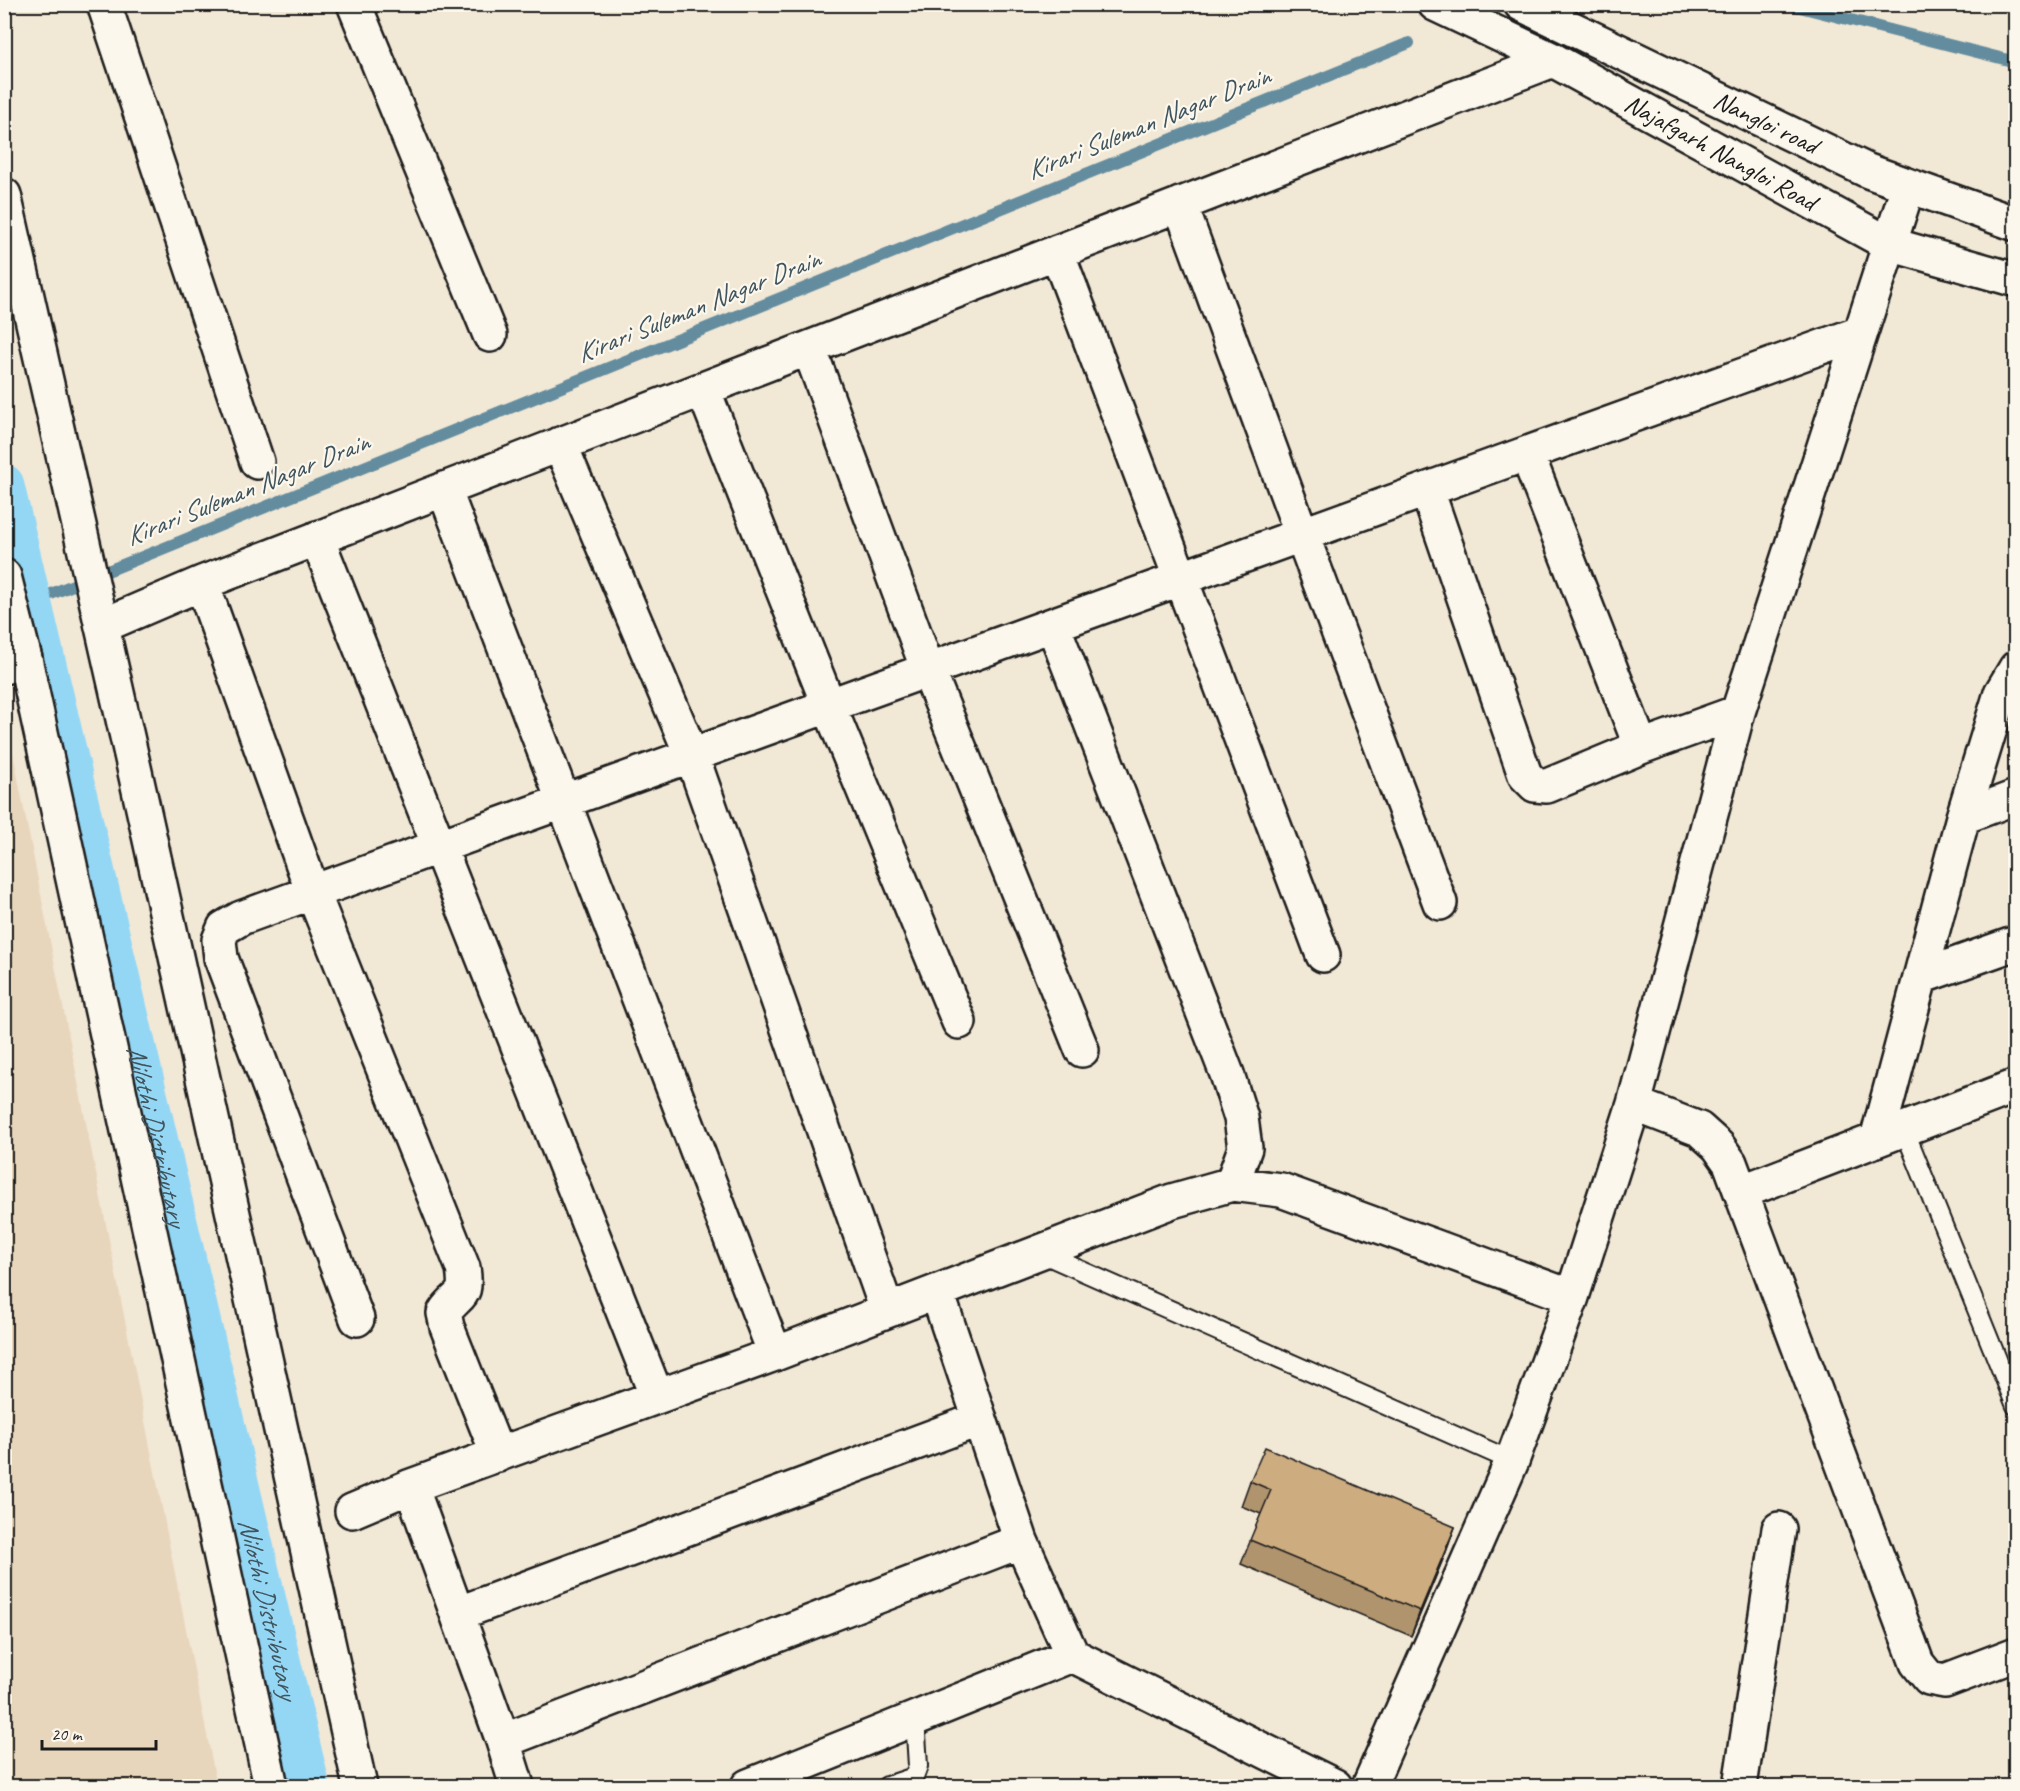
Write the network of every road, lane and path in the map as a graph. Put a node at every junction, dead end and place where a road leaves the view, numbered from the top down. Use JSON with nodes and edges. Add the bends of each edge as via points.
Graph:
{"nodes":[{"id":1,"x":104,"y":4,"type":"edge"},
{"id":2,"x":354,"y":4,"type":"edge"},
{"id":3,"x":1435,"y":4,"type":"edge"},
{"id":4,"x":1521,"y":4,"type":"edge"},
{"id":5,"x":1553,"y":60,"type":"junction"},
{"id":6,"x":1908,"y":187,"type":"junction"},
{"id":7,"x":4,"y":195,"type":"edge"},
{"id":8,"x":1180,"y":204,"type":"junction"},
{"id":9,"x":2016,"y":224,"type":"edge"},
{"id":10,"x":1889,"y":244,"type":"junction"},
{"id":11,"x":1057,"y":252,"type":"junction"},
{"id":12,"x":2016,"y":280,"type":"edge"},
{"id":13,"x":1860,"y":333,"type":"junction"},
{"id":14,"x":490,"y":335,"type":"dead end"},
{"id":15,"x":809,"y":348,"type":"junction"},
{"id":16,"x":703,"y":389,"type":"junction"},
{"id":17,"x":560,"y":444,"type":"junction"},
{"id":18,"x":1527,"y":454,"type":"junction"},
{"id":19,"x":257,"y":462,"type":"dead end"},
{"id":20,"x":444,"y":489,"type":"junction"},
{"id":21,"x":1427,"y":490,"type":"junction"},
{"id":22,"x":1302,"y":535,"type":"junction"},
{"id":23,"x":317,"y":538,"type":"junction"},
{"id":24,"x":5,"y":579,"type":"edge"},
{"id":25,"x":1182,"y":579,"type":"junction"},
{"id":26,"x":202,"y":583,"type":"junction"},
{"id":27,"x":100,"y":619,"type":"junction"},
{"id":28,"x":1053,"y":625,"type":"junction"},
{"id":29,"x":16,"y":652,"type":"edge"},
{"id":30,"x":2016,"y":668,"type":"edge"},
{"id":31,"x":928,"y":670,"type":"junction"},
{"id":32,"x":829,"y":706,"type":"junction"},
{"id":33,"x":1738,"y":712,"type":"junction"},
{"id":34,"x":1641,"y":747,"type":"junction"},
{"id":35,"x":692,"y":756,"type":"junction"},
{"id":36,"x":2016,"y":797,"type":"edge"},
{"id":37,"x":564,"y":802,"type":"junction"},
{"id":38,"x":1963,"y":817,"type":"junction"},
{"id":39,"x":439,"y":847,"type":"junction"},
{"id":40,"x":312,"y":892,"type":"junction"},
{"id":41,"x":1440,"y":903,"type":"dead end"},
{"id":42,"x":2016,"y":943,"type":"edge"},
{"id":43,"x":1323,"y":955,"type":"dead end"},
{"id":44,"x":1920,"y":977,"type":"junction"},
{"id":45,"x":959,"y":1022,"type":"dead end"},
{"id":46,"x":1082,"y":1050,"type":"dead end"},
{"id":47,"x":2016,"y":1086,"type":"edge"},
{"id":48,"x":1634,"y":1104,"type":"junction"},
{"id":49,"x":1890,"y":1134,"type":"junction"},
{"id":50,"x":1232,"y":1184,"type":"junction"},
{"id":51,"x":1741,"y":1192,"type":"junction"},
{"id":52,"x":1040,"y":1252,"type":"junction"},
{"id":53,"x":937,"y":1292,"type":"junction"},
{"id":54,"x":1572,"y":1298,"type":"junction"},
{"id":55,"x":887,"y":1310,"type":"junction"},
{"id":56,"x":357,"y":1319,"type":"dead end"},
{"id":57,"x":776,"y":1354,"type":"junction"},
{"id":58,"x":657,"y":1398,"type":"junction"},
{"id":59,"x":2016,"y":1406,"type":"edge"},
{"id":60,"x":980,"y":1419,"type":"junction"},
{"id":61,"x":498,"y":1455,"type":"junction"},
{"id":62,"x":1512,"y":1461,"type":"junction"},
{"id":63,"x":411,"y":1486,"type":"junction"},
{"id":64,"x":352,"y":1511,"type":"dead end"},
{"id":65,"x":1779,"y":1529,"type":"dead end"},
{"id":66,"x":1021,"y":1541,"type":"junction"},
{"id":67,"x":457,"y":1614,"type":"junction"},
{"id":68,"x":1072,"y":1654,"type":"junction"},
{"id":69,"x":2016,"y":1654,"type":"edge"},
{"id":70,"x":915,"y":1718,"type":"junction"},
{"id":71,"x":503,"y":1741,"type":"junction"},
{"id":72,"x":271,"y":1786,"type":"edge"},
{"id":73,"x":360,"y":1786,"type":"edge"},
{"id":74,"x":517,"y":1786,"type":"edge"},
{"id":75,"x":748,"y":1786,"type":"edge"},
{"id":76,"x":887,"y":1786,"type":"edge"},
{"id":77,"x":1335,"y":1786,"type":"edge"},
{"id":78,"x":1369,"y":1786,"type":"edge"},
{"id":79,"x":1740,"y":1786,"type":"edge"}],
"edges":[{"from":1,"to":19,"type":"street"},
{"from":2,"to":14,"type":"street"},
{"from":3,"to":5,"type":"street","name":"Najafgarh Nangloi Road"},
{"from":4,"to":6,"type":"street","name":"Nangloi road"},
{"from":5,"to":8,"type":"street"},
{"from":5,"to":10,"type":"street","name":"Najafgarh Nangloi Road"},
{"from":6,"to":9,"type":"street","name":"Nangloi road"},
{"from":6,"to":10,"type":"street"},
{"from":7,"to":27,"type":"street"},
{"from":8,"to":11,"type":"street"},
{"from":8,"to":22,"type":"street"},
{"from":10,"to":12,"type":"street","name":"Najafgarh Nangloi Road"},
{"from":10,"to":13,"type":"street"},
{"from":11,"to":15,"type":"street"},
{"from":11,"to":25,"type":"street"},
{"from":13,"to":18,"type":"street"},
{"from":13,"to":33,"type":"street"},
{"from":15,"to":16,"type":"street"},
{"from":15,"to":31,"type":"street"},
{"from":16,"to":17,"type":"street"},
{"from":16,"to":32,"type":"street"},
{"from":17,"to":20,"type":"street"},
{"from":17,"to":35,"type":"street"},
{"from":18,"to":21,"type":"street"},
{"from":18,"to":34,"type":"street"},
{"from":20,"to":23,"type":"street"},
{"from":20,"to":37,"type":"street"},
{"from":21,"to":22,"type":"street"},
{"from":21,"to":34,"type":"street","via":[[1525,775],[1535,785],[1547,786]]},
{"from":22,"to":25,"type":"street"},
{"from":22,"to":41,"type":"street"},
{"from":23,"to":26,"type":"street"},
{"from":23,"to":39,"type":"street"},
{"from":24,"to":29,"type":"street"},
{"from":25,"to":28,"type":"street"},
{"from":25,"to":43,"type":"street"},
{"from":26,"to":27,"type":"street"},
{"from":26,"to":40,"type":"street"},
{"from":27,"to":73,"type":"street"},
{"from":28,"to":31,"type":"street"},
{"from":28,"to":50,"type":"street","via":[[1242,1118],[1245,1148]]},
{"from":29,"to":72,"type":"street"},
{"from":30,"to":38,"type":"street","via":[[2001,693]]},
{"from":31,"to":32,"type":"street"},
{"from":31,"to":46,"type":"street"},
{"from":32,"to":35,"type":"street"},
{"from":32,"to":45,"type":"street"},
{"from":33,"to":34,"type":"street"},
{"from":33,"to":48,"type":"street"},
{"from":35,"to":37,"type":"street"},
{"from":35,"to":55,"type":"street"},
{"from":36,"to":38,"type":"street"},
{"from":37,"to":39,"type":"street"},
{"from":37,"to":57,"type":"street"},
{"from":38,"to":44,"type":"street"},
{"from":39,"to":40,"type":"street"},
{"from":39,"to":58,"type":"street"},
{"from":40,"to":56,"type":"street","via":[[241,918],[224,928],[219,940],[221,958]]},
{"from":40,"to":61,"type":"street","via":[[463,1268],[465,1284],[460,1297],[444,1313]]},
{"from":42,"to":44,"type":"street"},
{"from":44,"to":49,"type":"street"},
{"from":47,"to":49,"type":"street"},
{"from":48,"to":51,"type":"street","via":[[1699,1129],[1730,1163]]},
{"from":48,"to":54,"type":"street"},
{"from":49,"to":51,"type":"street"},
{"from":49,"to":59,"type":"lane"},
{"from":50,"to":52,"type":"street","via":[[1172,1201]]},
{"from":50,"to":54,"type":"street","via":[[1281,1190]]},
{"from":51,"to":69,"type":"street","via":[[1917,1663],[1929,1678],[1945,1681]]},
{"from":52,"to":53,"type":"street"},
{"from":52,"to":62,"type":"lane"},
{"from":53,"to":55,"type":"street"},
{"from":53,"to":60,"type":"street"},
{"from":54,"to":62,"type":"street"},
{"from":55,"to":57,"type":"street"},
{"from":57,"to":58,"type":"street"},
{"from":58,"to":61,"type":"street"},
{"from":60,"to":66,"type":"street"},
{"from":60,"to":67,"type":"street"},
{"from":61,"to":63,"type":"street"},
{"from":62,"to":78,"type":"street"},
{"from":63,"to":64,"type":"street"},
{"from":63,"to":67,"type":"street"},
{"from":65,"to":79,"type":"street"},
{"from":66,"to":68,"type":"street"},
{"from":66,"to":71,"type":"street"},
{"from":67,"to":71,"type":"street"},
{"from":68,"to":70,"type":"street"},
{"from":68,"to":77,"type":"street"},
{"from":70,"to":75,"type":"street"},
{"from":70,"to":76,"type":"lane","via":[[918,1766],[914,1777]]},
{"from":71,"to":74,"type":"street"}]}
